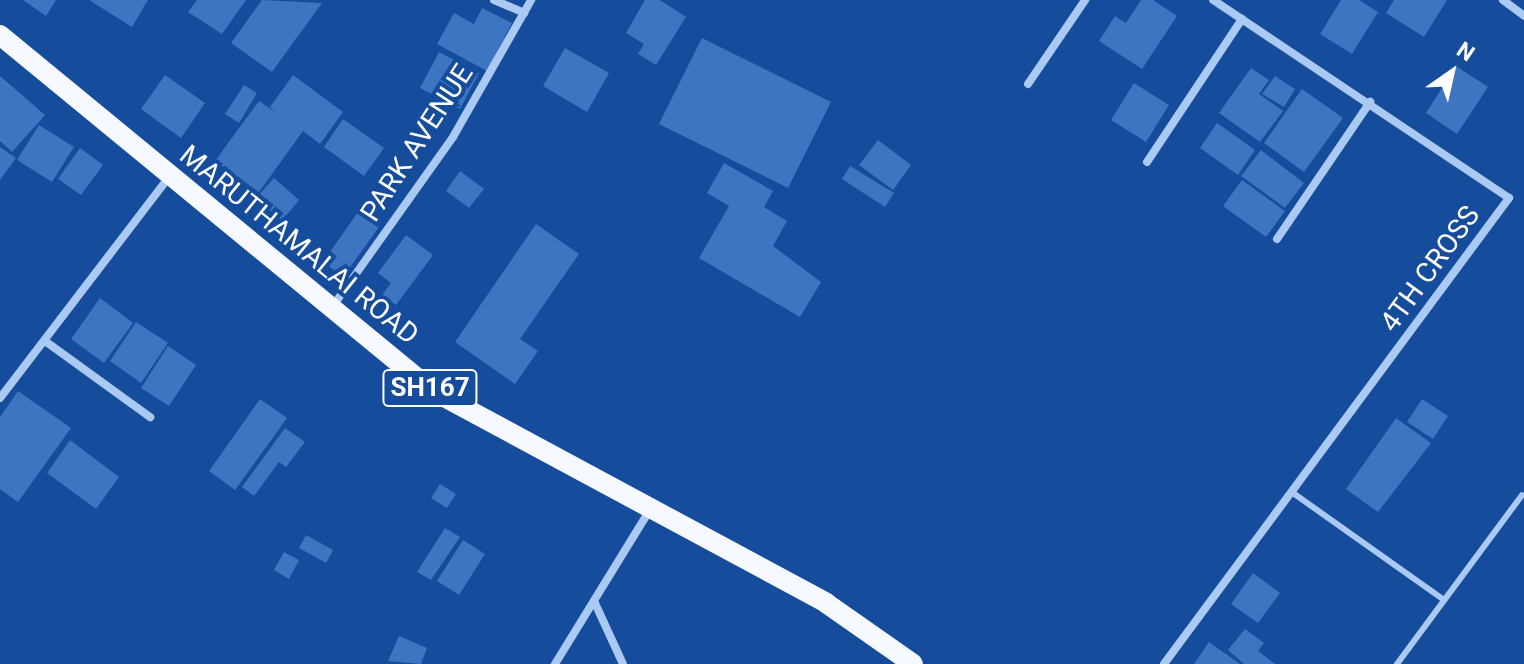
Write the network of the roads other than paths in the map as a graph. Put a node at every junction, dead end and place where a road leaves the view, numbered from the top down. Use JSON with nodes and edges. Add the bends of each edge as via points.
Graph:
{"nodes":[{"id":1,"x":494,"y":0,"type":"edge"},
{"id":2,"x":531,"y":0,"type":"edge"},
{"id":3,"x":1085,"y":0,"type":"edge"},
{"id":4,"x":1213,"y":0,"type":"edge"},
{"id":5,"x":1503,"y":0,"type":"edge"},
{"id":6,"x":524,"y":13,"type":"junction"},
{"id":7,"x":1524,"y":16,"type":"edge"},
{"id":8,"x":1242,"y":19,"type":"junction"},
{"id":9,"x":0,"y":35,"type":"edge"},
{"id":10,"x":1028,"y":84,"type":"dead end"},
{"id":11,"x":1370,"y":102,"type":"junction"},
{"id":12,"x":1147,"y":162,"type":"dead end"},
{"id":13,"x":169,"y":177,"type":"junction"},
{"id":14,"x":1277,"y":239,"type":"dead end"},
{"id":15,"x":332,"y":306,"type":"junction"},
{"id":16,"x":45,"y":341,"type":"junction"},
{"id":17,"x":0,"y":398,"type":"edge"},
{"id":18,"x":150,"y":417,"type":"dead end"},
{"id":19,"x":1293,"y":493,"type":"junction"},
{"id":20,"x":1522,"y":495,"type":"dead end"},
{"id":21,"x":651,"y":508,"type":"junction"},
{"id":22,"x":1444,"y":600,"type":"junction"},
{"id":23,"x":594,"y":601,"type":"junction"},
{"id":24,"x":555,"y":664,"type":"edge"},
{"id":25,"x":623,"y":664,"type":"edge"},
{"id":26,"x":913,"y":664,"type":"edge"},
{"id":27,"x":1164,"y":664,"type":"edge"},
{"id":28,"x":1397,"y":664,"type":"edge"}],
"edges":[{"from":1,"to":6,"type":"street"},
{"from":2,"to":6,"type":"street","name":"PARK AVENUE"},
{"from":3,"to":10,"type":"street"},
{"from":4,"to":8,"type":"street","name":"4TH CROSS"},
{"from":5,"to":7,"type":"street"},
{"from":6,"to":15,"type":"street","name":"PARK AVENUE","via":[[453,137]]},
{"from":8,"to":11,"type":"street","name":"4TH CROSS"},
{"from":8,"to":12,"type":"street"},
{"from":9,"to":13,"type":"main road","name":"MARUTHAMALAI ROAD","number":"SH167"},
{"from":11,"to":14,"type":"street"},
{"from":11,"to":19,"type":"street","name":"4TH CROSS","via":[[1509,198]]},
{"from":13,"to":15,"type":"main road","name":"MARUTHAMALAI ROAD","number":"SH167"},
{"from":13,"to":16,"type":"street"},
{"from":15,"to":21,"type":"main road","name":"MARUTHAMALAI ROAD","number":"SH167","via":[[433,391]]},
{"from":16,"to":17,"type":"street"},
{"from":16,"to":18,"type":"street"},
{"from":19,"to":22,"type":"lane"},
{"from":19,"to":27,"type":"street"},
{"from":20,"to":22,"type":"lane"},
{"from":21,"to":23,"type":"street"},
{"from":21,"to":26,"type":"main road","name":"MARUTHAMALAI ROAD","number":"SH167","via":[[826,603]]},
{"from":22,"to":28,"type":"lane"},
{"from":23,"to":24,"type":"street"},
{"from":23,"to":25,"type":"street"}]}
